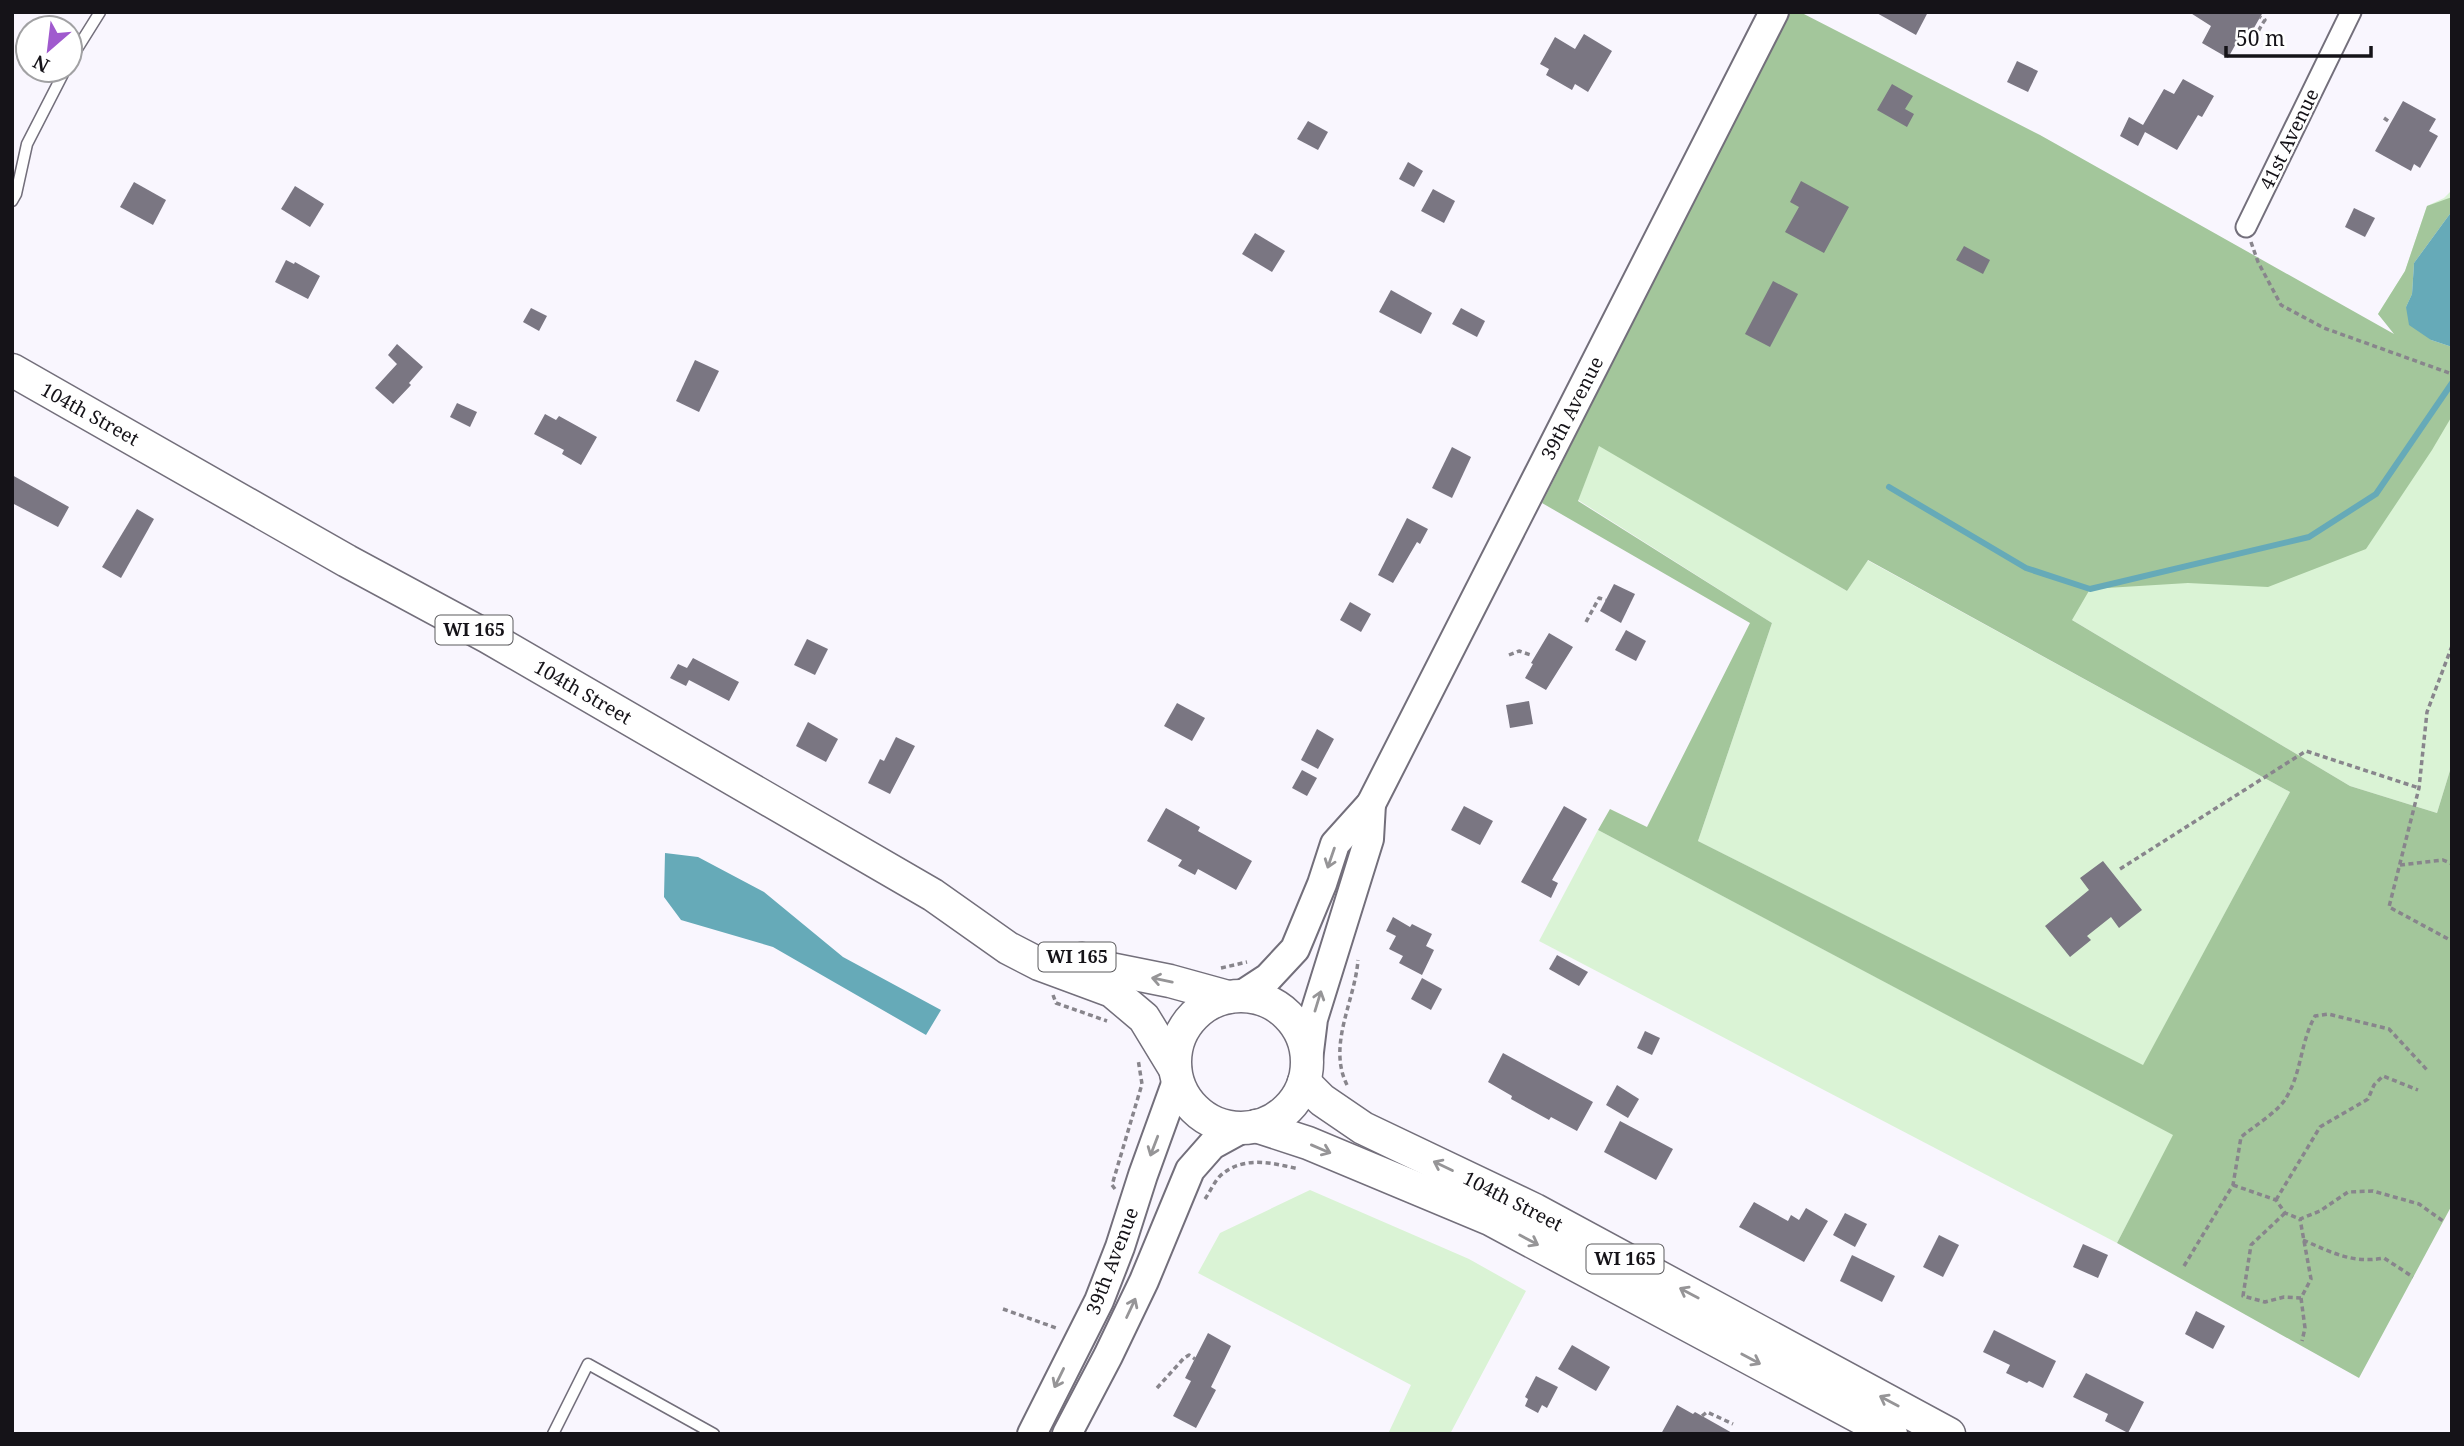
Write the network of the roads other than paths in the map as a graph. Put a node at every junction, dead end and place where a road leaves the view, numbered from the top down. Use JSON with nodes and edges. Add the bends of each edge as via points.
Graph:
{"nodes":[{"id":1,"x":100,"y":12,"type":"edge"},
{"id":2,"x":1773,"y":12,"type":"edge"},
{"id":3,"x":2351,"y":12,"type":"edge"},
{"id":4,"x":84,"y":38,"type":"edge"},
{"id":5,"x":58,"y":84,"type":"edge"},
{"id":6,"x":12,"y":201,"type":"edge"},
{"id":7,"x":2246,"y":227,"type":"road end"},
{"id":8,"x":12,"y":370,"type":"edge"},
{"id":9,"x":1371,"y":804,"type":"junction"},
{"id":10,"x":933,"y":895,"type":"junction"},
{"id":11,"x":1235,"y":996,"type":"junction"},
{"id":12,"x":1176,"y":1075,"type":"junction"},
{"id":13,"x":1305,"y":1075,"type":"junction"},
{"id":14,"x":1250,"y":1127,"type":"junction"},
{"id":15,"x":1078,"y":1341,"type":"junction"},
{"id":16,"x":1108,"y":1356,"type":"junction"},
{"id":17,"x":553,"y":1434,"type":"edge"},
{"id":18,"x":714,"y":1434,"type":"edge"},
{"id":19,"x":1032,"y":1434,"type":"edge"},
{"id":20,"x":1067,"y":1434,"type":"edge"},
{"id":21,"x":1891,"y":1434,"type":"edge"},
{"id":22,"x":1949,"y":1434,"type":"edge"}],
"edges":[{"from":1,"to":4,"type":"lane"},
{"from":2,"to":9,"type":"main road","name":"39th Avenue"},
{"from":3,"to":7,"type":"street","name":"41st Avenue"},
{"from":5,"to":6,"type":"lane","via":[[27,144]]},
{"from":8,"to":10,"type":"main road","name":"104th Street","number":"WI 165","via":[[488,637]]},
{"from":9,"to":11,"type":"main road","name":"39th Avenue","one_way":true,"via":[[1335,844],[1295,949],[1268,978]]},
{"from":13,"to":9,"type":"main road","name":"39th Avenue","one_way":true,"via":[[1313,1019],[1369,839]]},
{"from":11,"to":10,"type":"main road","name":"104th Street","number":"WI 165","one_way":true,"via":[[1100,967]]},
{"from":10,"to":12,"type":"main road","name":"104th Street","number":"WI 165","via":[[1008,948],[1112,991],[1144,1018]]},
{"from":11,"to":12,"type":"main road","via":[[1209,1003],[1182,1031]]},
{"from":11,"to":13,"type":"main road","number":"WI 165","via":[[1263,999],[1282,1010],[1297,1027],[1305,1047]]},
{"from":12,"to":14,"type":"main road","number":"WI 165","via":[[1187,1101],[1203,1115],[1222,1125]]},
{"from":12,"to":15,"type":"main road","name":"39th Avenue","one_way":true,"via":[[1120,1247]]},
{"from":13,"to":14,"type":"main road","via":[[1294,1101],[1277,1117]]},
{"from":22,"to":13,"type":"main road","name":"104th Street","number":"WI 165","one_way":true,"via":[[1535,1210],[1363,1128],[1322,1100]]},
{"from":16,"to":14,"type":"main road","name":"39th Avenue","one_way":true,"via":[[1190,1170],[1212,1145]]},
{"from":14,"to":21,"type":"main road","name":"104th Street","number":"WI 165","one_way":true,"via":[[1308,1143],[1490,1219]]},
{"from":15,"to":16,"type":"main road"},
{"from":15,"to":19,"type":"main road","name":"39th Avenue","one_way":true},
{"from":16,"to":20,"type":"main road","name":"39th Avenue"},
{"from":17,"to":18,"type":"lane","via":[[588,1364]]}]}
